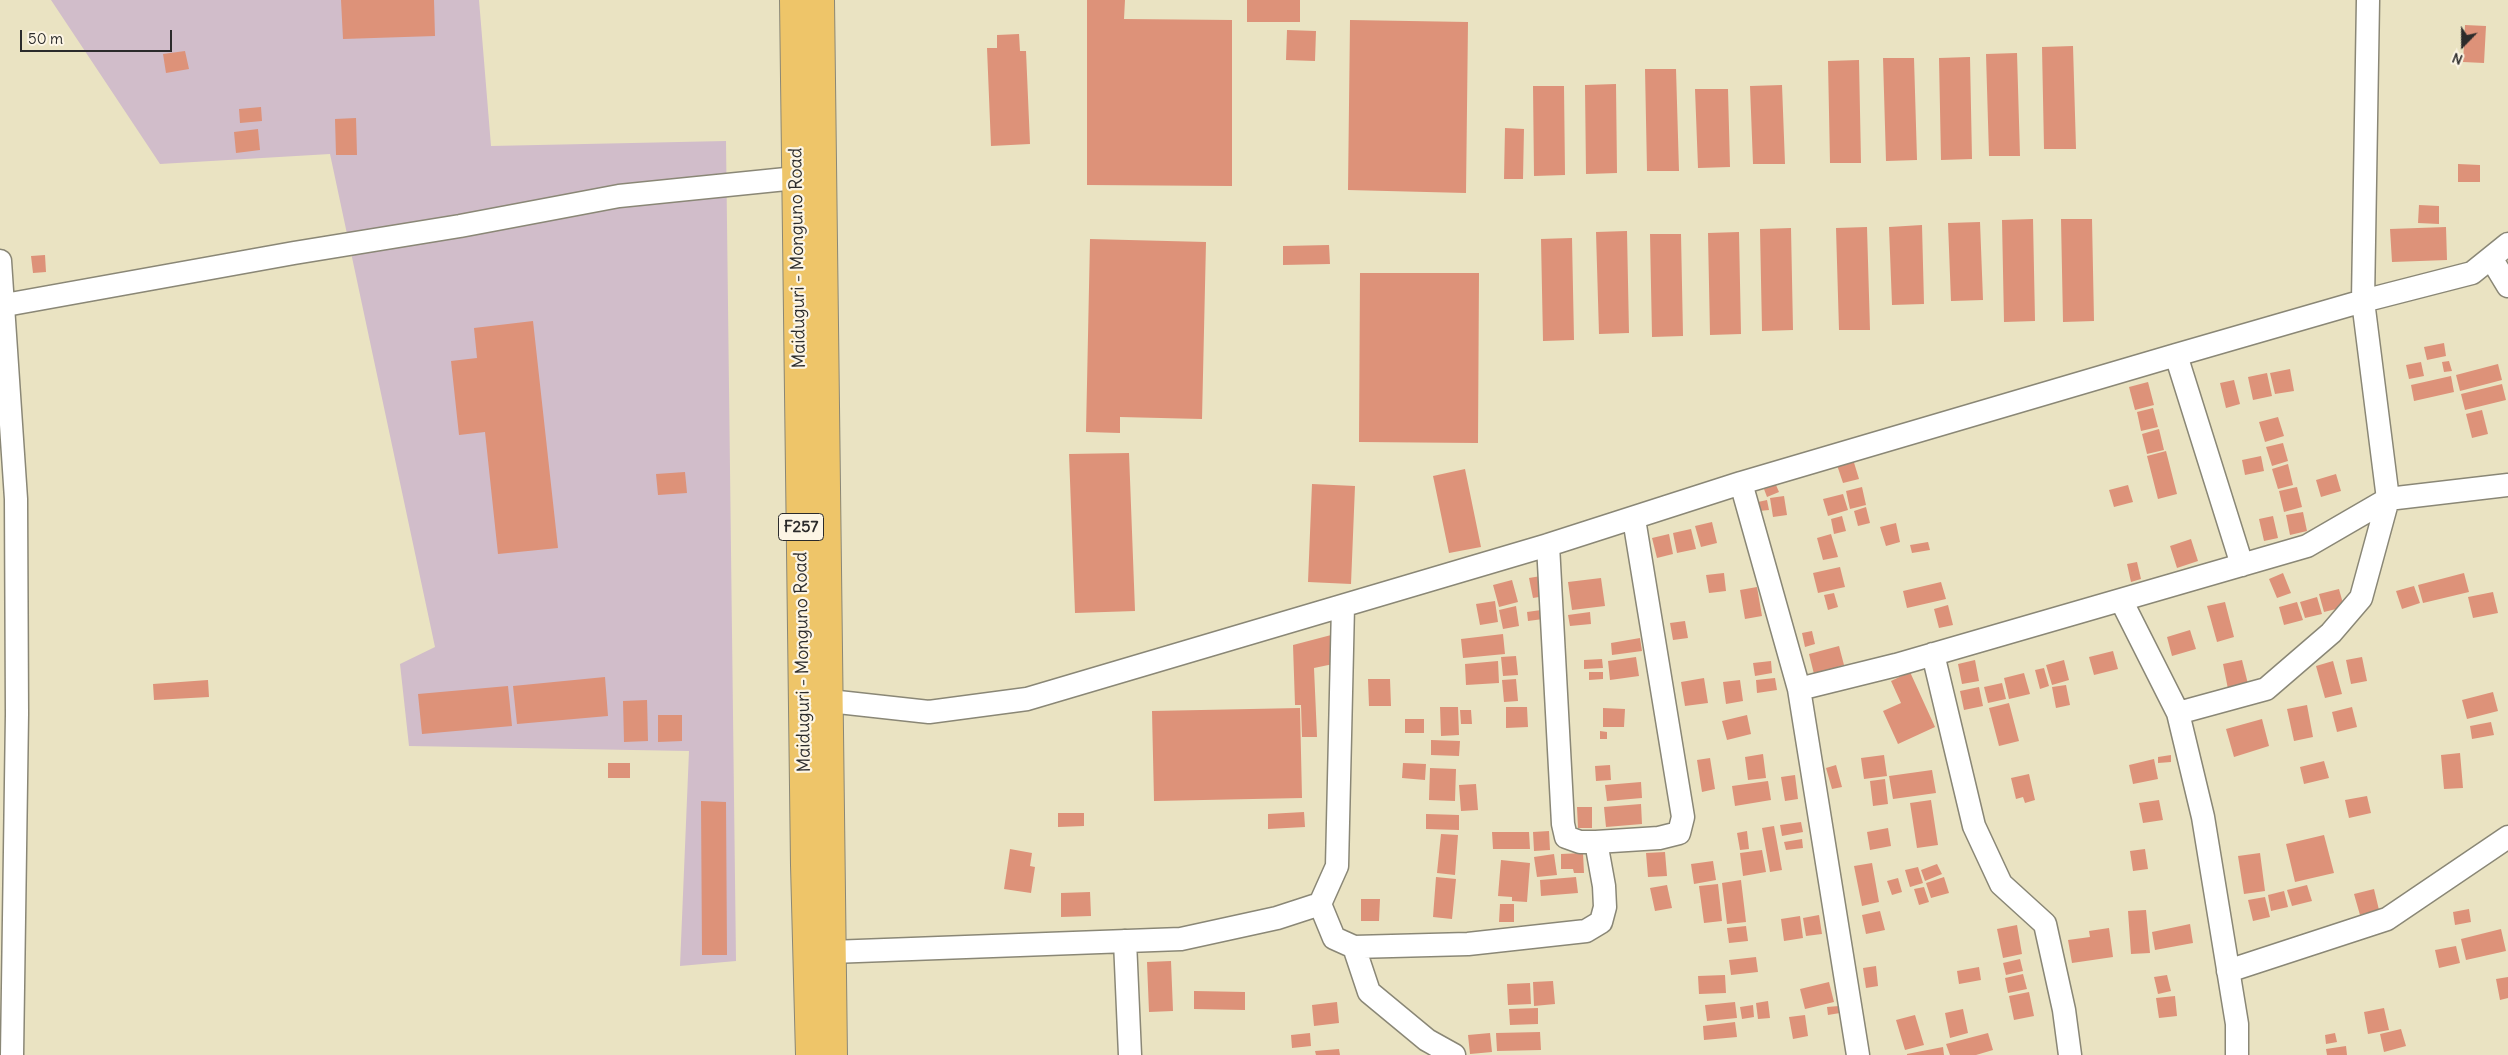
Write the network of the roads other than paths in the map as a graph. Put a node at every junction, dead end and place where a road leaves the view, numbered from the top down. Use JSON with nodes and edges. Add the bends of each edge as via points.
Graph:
{"nodes":[{"id":1,"x":794,"y":0,"type":"edge"},
{"id":2,"x":820,"y":0,"type":"edge"},
{"id":3,"x":2368,"y":0,"type":"edge"},
{"id":4,"x":796,"y":178,"type":"junction"},
{"id":5,"x":2508,"y":244,"type":"edge"},
{"id":6,"x":2490,"y":258,"type":"junction"},
{"id":7,"x":0,"y":261,"type":"edge"},
{"id":8,"x":2508,"y":286,"type":"edge"},
{"id":9,"x":2363,"y":301,"type":"junction"},
{"id":10,"x":2,"y":306,"type":"edge"},
{"id":11,"x":2176,"y":355,"type":"junction"},
{"id":12,"x":1741,"y":483,"type":"junction"},
{"id":13,"x":2508,"y":485,"type":"edge"},
{"id":14,"x":16,"y":499,"type":"junction"},
{"id":15,"x":2388,"y":499,"type":"junction"},
{"id":16,"x":0,"y":518,"type":"edge"},
{"id":17,"x":1634,"y":519,"type":"junction"},
{"id":18,"x":1548,"y":545,"type":"junction"},
{"id":19,"x":2242,"y":565,"type":"junction"},
{"id":20,"x":2121,"y":600,"type":"junction"},
{"id":21,"x":1342,"y":606,"type":"junction"},
{"id":22,"x":1933,"y":654,"type":"junction"},
{"id":23,"x":1799,"y":689,"type":"junction"},
{"id":24,"x":829,"y":700,"type":"junction"},
{"id":25,"x":2178,"y":713,"type":"junction"},
{"id":26,"x":2508,"y":837,"type":"edge"},
{"id":27,"x":1596,"y":842,"type":"junction"},
{"id":28,"x":1320,"y":904,"type":"junction"},
{"id":29,"x":1124,"y":941,"type":"junction"},
{"id":30,"x":1354,"y":947,"type":"junction"},
{"id":31,"x":831,"y":952,"type":"junction"},
{"id":32,"x":2228,"y":971,"type":"junction"},
{"id":33,"x":12,"y":1055,"type":"edge"},
{"id":34,"x":810,"y":1055,"type":"edge"},
{"id":35,"x":833,"y":1055,"type":"edge"},
{"id":36,"x":1130,"y":1055,"type":"edge"},
{"id":37,"x":1454,"y":1055,"type":"edge"},
{"id":38,"x":1858,"y":1055,"type":"edge"},
{"id":39,"x":2070,"y":1055,"type":"edge"},
{"id":40,"x":2237,"y":1055,"type":"edge"}],
"edges":[{"from":1,"to":4,"type":"main road","name":"Maiduguri - Monguno Road","number":"F257"},
{"from":2,"to":24,"type":"main road","name":"Maiduguri - Monguno Road","number":"F257"},
{"from":3,"to":9,"type":"street"},
{"from":4,"to":10,"type":"street","via":[[619,196]]},
{"from":4,"to":34,"type":"main road","name":"Maiduguri - Monguno Road","number":"F257"},
{"from":5,"to":6,"type":"street"},
{"from":6,"to":8,"type":"street"},
{"from":6,"to":9,"type":"street","via":[[2472,274]]},
{"from":7,"to":10,"type":"street"},
{"from":9,"to":11,"type":"street"},
{"from":9,"to":15,"type":"street"},
{"from":10,"to":14,"type":"street"},
{"from":11,"to":12,"type":"street"},
{"from":11,"to":19,"type":"street"},
{"from":12,"to":17,"type":"street"},
{"from":12,"to":23,"type":"street"},
{"from":13,"to":15,"type":"street"},
{"from":14,"to":16,"type":"street"},
{"from":14,"to":33,"type":"street","via":[[17,714]]},
{"from":15,"to":19,"type":"street","via":[[2307,546]]},
{"from":15,"to":25,"type":"street","via":[[2360,598],[2331,633],[2266,688]]},
{"from":17,"to":18,"type":"street"},
{"from":17,"to":27,"type":"street","via":[[1682,817],[1679,833],[1659,838]]},
{"from":18,"to":21,"type":"street"},
{"from":18,"to":27,"type":"street","via":[[1563,824],[1566,837],[1580,842]]},
{"from":19,"to":20,"type":"street"},
{"from":20,"to":22,"type":"street"},
{"from":20,"to":25,"type":"street"},
{"from":21,"to":24,"type":"street","via":[[1027,699],[929,712]]},
{"from":21,"to":28,"type":"street","via":[[1337,866]]},
{"from":22,"to":23,"type":"street"},
{"from":22,"to":39,"type":"street","via":[[1974,826],[2001,884],[2045,924],[2064,1010]]},
{"from":23,"to":38,"type":"street"},
{"from":24,"to":31,"type":"main road","name":"Maiduguri - Monguno Road","number":"F257"},
{"from":25,"to":32,"type":"street","via":[[2203,817]]},
{"from":26,"to":32,"type":"street","via":[[2387,920]]},
{"from":27,"to":30,"type":"street","via":[[1604,886],[1604,907],[1601,922],[1586,931],[1468,944]]},
{"from":28,"to":29,"type":"street","via":[[1277,918],[1181,939]]},
{"from":28,"to":30,"type":"street","via":[[1334,938]]},
{"from":29,"to":31,"type":"street"},
{"from":29,"to":36,"type":"street"},
{"from":30,"to":37,"type":"street","via":[[1369,992],[1427,1040]]},
{"from":31,"to":35,"type":"main road","name":"Maiduguri - Monguno Road","number":"F257"},
{"from":32,"to":40,"type":"street","via":[[2237,1024]]}]}
